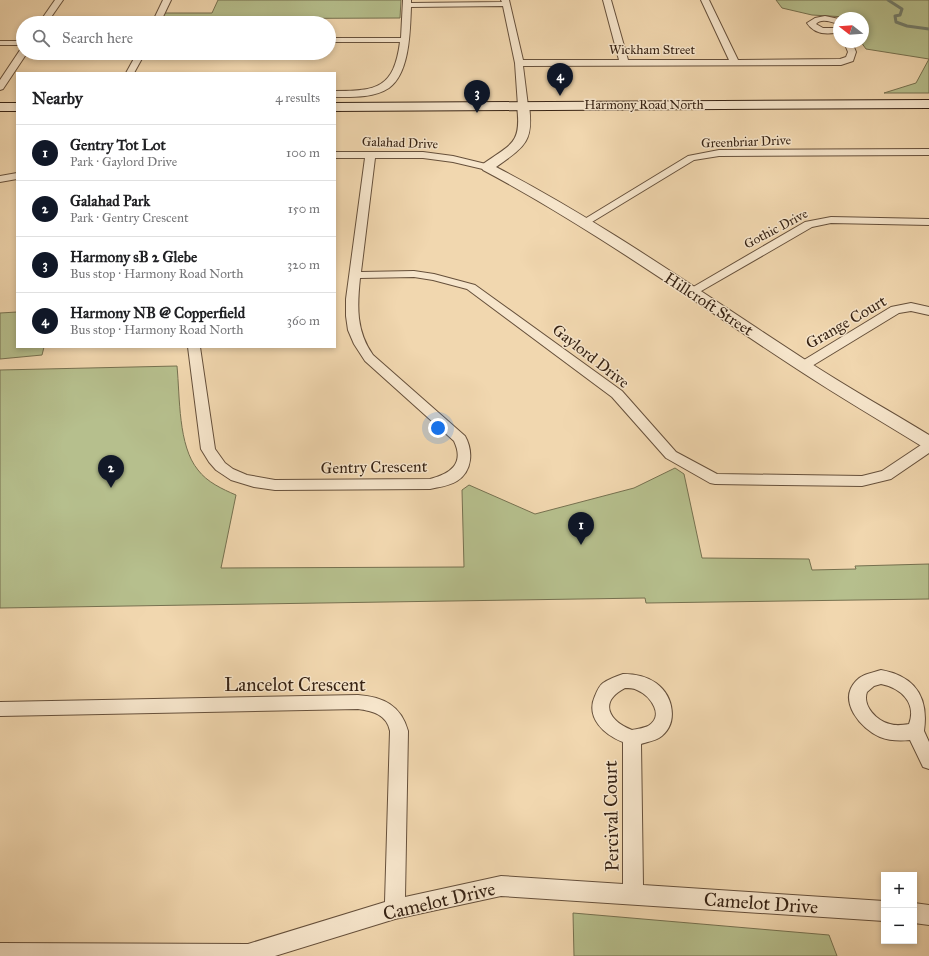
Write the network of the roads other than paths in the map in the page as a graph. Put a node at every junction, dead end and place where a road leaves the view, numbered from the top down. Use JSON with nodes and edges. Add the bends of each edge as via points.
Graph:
{"nodes":[{"id":1,"x":59,"y":0,"type":"edge"},
{"id":2,"x":167,"y":0,"type":"edge"},
{"id":3,"x":607,"y":0,"type":"edge"},
{"id":4,"x":705,"y":0,"type":"edge"},
{"id":5,"x":407,"y":2,"type":"edge"},
{"id":6,"x":505,"y":2,"type":"edge"},
{"id":7,"x":48,"y":16,"type":"edge"},
{"id":8,"x":159,"y":16,"type":"edge"},
{"id":9,"x":833,"y":21,"type":"edge"},
{"id":10,"x":833,"y":31,"type":"edge"},
{"id":11,"x":336,"y":40,"type":"edge"},
{"id":12,"x":403,"y":40,"type":"junction"},
{"id":13,"x":0,"y":43,"type":"edge"},
{"id":14,"x":16,"y":43,"type":"edge"},
{"id":15,"x":850,"y":48,"type":"edge"},
{"id":16,"x":18,"y":60,"type":"edge"},
{"id":17,"x":136,"y":60,"type":"edge"},
{"id":18,"x":624,"y":62,"type":"junction"},
{"id":19,"x":519,"y":63,"type":"junction"},
{"id":20,"x":735,"y":63,"type":"junction"},
{"id":21,"x":130,"y":72,"type":"edge"},
{"id":22,"x":0,"y":87,"type":"edge"},
{"id":23,"x":336,"y":94,"type":"edge"},
{"id":24,"x":929,"y":104,"type":"edge"},
{"id":25,"x":523,"y":106,"type":"junction"},
{"id":26,"x":0,"y":107,"type":"edge"},
{"id":27,"x":16,"y":107,"type":"edge"},
{"id":28,"x":336,"y":107,"type":"edge"},
{"id":29,"x":929,"y":152,"type":"edge"},
{"id":30,"x":336,"y":155,"type":"edge"},
{"id":31,"x":370,"y":155,"type":"junction"},
{"id":32,"x":488,"y":167,"type":"junction"},
{"id":33,"x":16,"y":176,"type":"edge"},
{"id":34,"x":0,"y":179,"type":"edge"},
{"id":35,"x":929,"y":222,"type":"edge"},
{"id":36,"x":583,"y":223,"type":"junction"},
{"id":37,"x":355,"y":275,"type":"junction"},
{"id":38,"x":692,"y":292,"type":"junction"},
{"id":39,"x":929,"y":311,"type":"edge"},
{"id":40,"x":194,"y":348,"type":"edge"},
{"id":41,"x":803,"y":366,"type":"junction"},
{"id":42,"x":929,"y":445,"type":"edge"},
{"id":43,"x":0,"y":709,"type":"edge"},
{"id":44,"x":915,"y":731,"type":"dead end"},
{"id":45,"x":632,"y":738,"type":"dead end"},
{"id":46,"x":929,"y":761,"type":"edge"},
{"id":47,"x":633,"y":894,"type":"junction"},
{"id":48,"x":395,"y":909,"type":"junction"},
{"id":49,"x":881,"y":911,"type":"edge"},
{"id":50,"x":917,"y":914,"type":"edge"},
{"id":51,"x":929,"y":915,"type":"edge"},
{"id":52,"x":0,"y":952,"type":"edge"}],
"edges":[{"from":1,"to":7,"type":"street"},
{"from":2,"to":8,"type":"street"},
{"from":3,"to":18,"type":"street"},
{"from":4,"to":20,"type":"street"},
{"from":5,"to":6,"type":"street"},
{"from":5,"to":12,"type":"street"},
{"from":6,"to":19,"type":"street"},
{"from":9,"to":10,"type":"street","via":[[825,19],[812,23],[814,27],[822,30]]},
{"from":11,"to":12,"type":"street"},
{"from":12,"to":23,"type":"street","via":[[402,58],[394,77],[386,86],[371,91]]},
{"from":13,"to":14,"type":"street"},
{"from":15,"to":20,"type":"street","name":"Wickham Street","via":[[850,59],[841,62]]},
{"from":16,"to":22,"type":"street"},
{"from":17,"to":21,"type":"street"},
{"from":18,"to":19,"type":"street","name":"Wickham Street"},
{"from":18,"to":20,"type":"street","name":"Wickham Street"},
{"from":19,"to":25,"type":"street"},
{"from":24,"to":25,"type":"main road","name":"Harmony Road North"},
{"from":25,"to":28,"type":"main road","name":"Harmony Road North"},
{"from":25,"to":32,"type":"street","via":[[523,134],[512,148]]},
{"from":26,"to":27,"type":"main road"},
{"from":29,"to":36,"type":"street","name":"Greenbriar Drive","via":[[718,153],[691,158]]},
{"from":30,"to":31,"type":"street","name":"Galahad Drive"},
{"from":31,"to":32,"type":"street","name":"Galahad Drive","via":[[423,155]]},
{"from":31,"to":37,"type":"street","name":"Gentry Crescent"},
{"from":32,"to":36,"type":"street","name":"Hillcroft Street","via":[[521,184]]},
{"from":33,"to":34,"type":"street"},
{"from":35,"to":38,"type":"street","name":"Gothic Drive","via":[[831,220],[809,224]]},
{"from":36,"to":38,"type":"street","name":"Hillcroft Street"},
{"from":37,"to":40,"type":"street","name":"Gentry Crescent","via":[[351,316],[354,333],[361,347],[369,358],[460,439],[464,448],[461,466],[455,475],[444,481],[430,484],[275,485],[231,474],[220,468],[208,448]]},
{"from":37,"to":42,"type":"street","name":"Gaylord Drive","via":[[414,274],[471,287],[617,394],[671,455],[715,479],[862,481],[886,475]]},
{"from":38,"to":41,"type":"street","name":"Hillcroft Street"},
{"from":39,"to":41,"type":"street","name":"Grange Court","via":[[911,307],[895,310]]},
{"from":41,"to":42,"type":"street","name":"Hillcroft Street"},
{"from":43,"to":48,"type":"street","name":"Lancelot Crescent","via":[[372,703],[396,719],[399,731]]},
{"from":44,"to":46,"type":"street"},
{"from":45,"to":47,"type":"street","name":"Percival Court"},
{"from":47,"to":48,"type":"street","name":"Camelot Drive","via":[[501,886]]},
{"from":47,"to":49,"type":"street","name":"Camelot Drive"},
{"from":48,"to":52,"type":"street","name":"Camelot Drive","via":[[248,954]]},
{"from":50,"to":51,"type":"street"}]}
